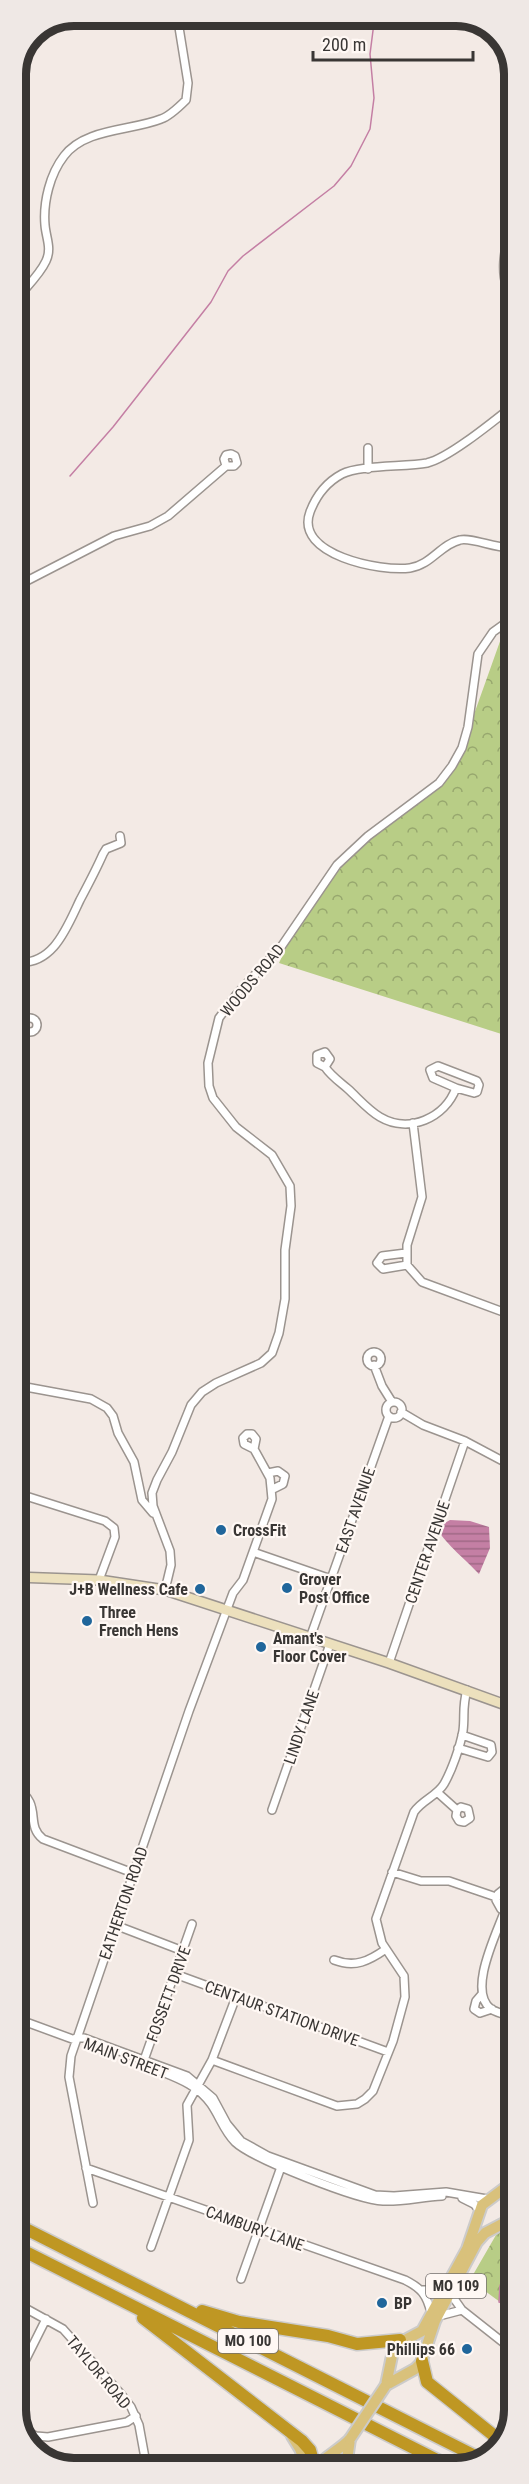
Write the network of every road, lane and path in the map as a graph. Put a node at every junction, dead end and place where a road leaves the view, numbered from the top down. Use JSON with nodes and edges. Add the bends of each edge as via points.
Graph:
{"nodes":[{"id":1,"x":179,"y":26,"type":"edge"},
{"id":2,"x":26,"y":286,"type":"edge"},
{"id":3,"x":503,"y":413,"type":"edge"},
{"id":4,"x":368,"y":448,"type":"dead end"},
{"id":5,"x":226,"y":466,"type":"dead end"},
{"id":6,"x":368,"y":469,"type":"junction"},
{"id":7,"x":503,"y":547,"type":"edge"},
{"id":8,"x":26,"y":581,"type":"edge"},
{"id":9,"x":503,"y":625,"type":"edge"},
{"id":10,"x":120,"y":836,"type":"dead end"},
{"id":11,"x":26,"y":961,"type":"edge"},
{"id":12,"x":325,"y":1067,"type":"dead end"},
{"id":13,"x":456,"y":1088,"type":"junction"},
{"id":14,"x":413,"y":1123,"type":"junction"},
{"id":15,"x":406,"y":1253,"type":"junction"},
{"id":16,"x":407,"y":1265,"type":"junction"},
{"id":17,"x":504,"y":1312,"type":"edge"},
{"id":18,"x":374,"y":1365,"type":"dead end"},
{"id":19,"x":26,"y":1387,"type":"edge"},
{"id":20,"x":392,"y":1402,"type":"junction"},
{"id":21,"x":401,"y":1412,"type":"junction"},
{"id":22,"x":389,"y":1416,"type":"junction"},
{"id":23,"x":465,"y":1441,"type":"junction"},
{"id":24,"x":254,"y":1449,"type":"dead end"},
{"id":25,"x":504,"y":1461,"type":"edge"},
{"id":26,"x":268,"y":1473,"type":"junction"},
{"id":27,"x":273,"y":1489,"type":"junction"},
{"id":28,"x":29,"y":1497,"type":"dead end"},
{"id":29,"x":155,"y":1515,"type":"junction"},
{"id":30,"x":253,"y":1552,"type":"junction"},
{"id":31,"x":26,"y":1577,"type":"edge"},
{"id":32,"x":331,"y":1579,"type":"junction"},
{"id":33,"x":99,"y":1580,"type":"junction"},
{"id":34,"x":165,"y":1590,"type":"junction"},
{"id":35,"x":226,"y":1610,"type":"junction"},
{"id":36,"x":310,"y":1638,"type":"junction"},
{"id":37,"x":330,"y":1644,"type":"junction"},
{"id":38,"x":389,"y":1664,"type":"junction"},
{"id":39,"x":467,"y":1690,"type":"junction"},
{"id":40,"x":504,"y":1704,"type":"edge"},
{"id":41,"x":462,"y":1735,"type":"junction"},
{"id":42,"x":458,"y":1748,"type":"junction"},
{"id":43,"x":437,"y":1792,"type":"junction"},
{"id":44,"x":26,"y":1793,"type":"edge"},
{"id":45,"x":272,"y":1810,"type":"dead end"},
{"id":46,"x":457,"y":1810,"type":"dead end"},
{"id":47,"x":392,"y":1872,"type":"junction"},
{"id":48,"x":133,"y":1873,"type":"junction"},
{"id":49,"x":504,"y":1890,"type":"edge"},
{"id":50,"x":496,"y":1897,"type":"junction"},
{"id":51,"x":504,"y":1909,"type":"edge"},
{"id":52,"x":504,"y":1914,"type":"edge"},
{"id":53,"x":192,"y":1924,"type":"dead end"},
{"id":54,"x":115,"y":1925,"type":"junction"},
{"id":55,"x":386,"y":1948,"type":"junction"},
{"id":56,"x":183,"y":1951,"type":"junction"},
{"id":57,"x":334,"y":1960,"type":"dead end"},
{"id":58,"x":175,"y":1974,"type":"junction"},
{"id":59,"x":482,"y":1994,"type":"junction"},
{"id":60,"x":236,"y":1997,"type":"junction"},
{"id":61,"x":492,"y":2009,"type":"junction"},
{"id":62,"x":504,"y":2013,"type":"edge"},
{"id":63,"x":26,"y":2022,"type":"edge"},
{"id":64,"x":76,"y":2039,"type":"junction"},
{"id":65,"x":388,"y":2052,"type":"junction"},
{"id":66,"x":212,"y":2060,"type":"junction"},
{"id":67,"x":144,"y":2061,"type":"junction"},
{"id":68,"x":197,"y":2087,"type":"junction"},
{"id":69,"x":281,"y":2166,"type":"junction"},
{"id":70,"x":86,"y":2168,"type":"junction"},
{"id":71,"x":504,"y":2188,"type":"edge"},
{"id":72,"x":169,"y":2197,"type":"junction"},
{"id":73,"x":488,"y":2199,"type":"junction"},
{"id":74,"x":504,"y":2201,"type":"edge"},
{"id":75,"x":93,"y":2203,"type":"dead end"},
{"id":76,"x":480,"y":2212,"type":"junction"},
{"id":77,"x":504,"y":2223,"type":"edge"},
{"id":78,"x":500,"y":2226,"type":"junction"},
{"id":79,"x":26,"y":2229,"type":"edge"},
{"id":80,"x":259,"y":2229,"type":"junction"},
{"id":81,"x":151,"y":2247,"type":"dead end"},
{"id":82,"x":26,"y":2252,"type":"edge"},
{"id":83,"x":241,"y":2279,"type":"dead end"},
{"id":84,"x":456,"y":2286,"type":"junction"},
{"id":85,"x":422,"y":2290,"type":"junction"},
{"id":86,"x":443,"y":2290,"type":"junction"},
{"id":87,"x":113,"y":2296,"type":"junction"},
{"id":88,"x":164,"y":2299,"type":"junction"},
{"id":89,"x":26,"y":2309,"type":"edge"},
{"id":90,"x":462,"y":2310,"type":"junction"},
{"id":91,"x":434,"y":2315,"type":"junction"},
{"id":92,"x":46,"y":2319,"type":"junction"},
{"id":93,"x":403,"y":2340,"type":"junction"},
{"id":94,"x":504,"y":2343,"type":"edge"},
{"id":95,"x":391,"y":2353,"type":"junction"},
{"id":96,"x":423,"y":2358,"type":"junction"},
{"id":97,"x":26,"y":2359,"type":"edge"},
{"id":98,"x":412,"y":2370,"type":"junction"},
{"id":99,"x":386,"y":2385,"type":"junction"},
{"id":100,"x":134,"y":2417,"type":"junction"},
{"id":101,"x":290,"y":2433,"type":"junction"},
{"id":102,"x":32,"y":2434,"type":"edge"},
{"id":103,"x":496,"y":2437,"type":"edge"},
{"id":104,"x":350,"y":2439,"type":"junction"},
{"id":105,"x":473,"y":2455,"type":"edge"},
{"id":106,"x":329,"y":2457,"type":"joint"},
{"id":107,"x":144,"y":2458,"type":"edge"},
{"id":108,"x":304,"y":2458,"type":"edge"},
{"id":109,"x":313,"y":2458,"type":"edge"},
{"id":110,"x":334,"y":2458,"type":"edge"},
{"id":111,"x":347,"y":2458,"type":"edge"},
{"id":112,"x":433,"y":2458,"type":"edge"}],
"edges":[{"from":1,"to":2,"type":"street","via":[[188,83],[186,100],[163,119],[96,136],[66,153],[51,182],[45,205],[49,247],[46,260]]},
{"from":3,"to":6,"type":"street","via":[[434,461]]},
{"from":4,"to":6,"type":"street"},
{"from":5,"to":8,"type":"street","via":[[158,522],[114,536]]},
{"from":6,"to":7,"type":"street","via":[[347,471],[330,482],[309,515],[311,533],[333,553],[369,567],[400,569],[428,562],[461,539]]},
{"from":9,"to":29,"type":"street","name":"WOODS ROAD","via":[[478,654],[468,727],[452,766],[439,783],[368,836],[337,865],[281,947],[219,1018],[208,1063],[213,1098],[236,1127],[272,1155],[290,1186],[283,1316],[272,1353],[261,1363],[216,1383],[191,1405],[152,1493]]},
{"from":10,"to":11,"type":"street","via":[[121,843],[103,854],[58,943],[40,957]]},
{"from":12,"to":14,"type":"street","via":[[378,1116],[392,1122]]},
{"from":13,"to":13,"type":"street","via":[[474,1093],[480,1085],[438,1066],[430,1070],[432,1078]]},
{"from":13,"to":14,"type":"street","via":[[435,1116]]},
{"from":14,"to":15,"type":"street","via":[[422,1197]]},
{"from":15,"to":16,"type":"street"},
{"from":15,"to":16,"type":"street","via":[[382,1256],[377,1263],[383,1269]]},
{"from":16,"to":17,"type":"street","via":[[422,1282]]},
{"from":18,"to":20,"type":"street"},
{"from":19,"to":29,"type":"street","via":[[91,1399],[107,1408],[134,1462],[142,1500]]},
{"from":20,"to":21,"type":"street","via":[[400,1405]]},
{"from":20,"to":22,"type":"street","name":"EAST AVENUE","via":[[386,1409]]},
{"from":21,"to":22,"type":"street","via":[[396,1417]]},
{"from":21,"to":23,"type":"street"},
{"from":22,"to":32,"type":"street","name":"EAST AVENUE"},
{"from":23,"to":25,"type":"street"},
{"from":23,"to":38,"type":"street","name":"CENTER AVENUE"},
{"from":24,"to":26,"type":"street"},
{"from":26,"to":27,"type":"street"},
{"from":26,"to":27,"type":"street","name":"EATHERTON ROAD","via":[[285,1476],[283,1484]]},
{"from":27,"to":30,"type":"street","name":"EATHERTON ROAD"},
{"from":28,"to":33,"type":"street","via":[[105,1521],[114,1528],[115,1537]]},
{"from":29,"to":34,"type":"street","name":"WOODS ROAD","via":[[170,1551]]},
{"from":30,"to":32,"type":"street"},
{"from":30,"to":35,"type":"street","name":"EATHERTON ROAD"},
{"from":31,"to":33,"type":"street"},
{"from":32,"to":36,"type":"street","name":"EAST AVENUE"},
{"from":33,"to":34,"type":"street"},
{"from":34,"to":35,"type":"street"},
{"from":35,"to":36,"type":"street"},
{"from":35,"to":48,"type":"street","name":"EATHERTON ROAD"},
{"from":36,"to":37,"type":"street"},
{"from":37,"to":38,"type":"street"},
{"from":37,"to":45,"type":"street","name":"LINDY LANE"},
{"from":38,"to":39,"type":"street"},
{"from":39,"to":40,"type":"street"},
{"from":39,"to":41,"type":"street"},
{"from":41,"to":42,"type":"street"},
{"from":41,"to":42,"type":"street","via":[[491,1745],[492,1752],[485,1757]]},
{"from":42,"to":43,"type":"street","via":[[446,1782]]},
{"from":43,"to":46,"type":"street"},
{"from":43,"to":47,"type":"street","via":[[414,1812]]},
{"from":44,"to":48,"type":"street","via":[[32,1803],[37,1834]]},
{"from":47,"to":50,"type":"street","via":[[421,1881],[449,1881]]},
{"from":47,"to":55,"type":"street","via":[[376,1919]]},
{"from":48,"to":54,"type":"street","name":"EATHERTON ROAD"},
{"from":49,"to":50,"type":"street"},
{"from":50,"to":51,"type":"street"},
{"from":52,"to":59,"type":"street","via":[[481,1981]]},
{"from":53,"to":56,"type":"street","name":"FOSSETT DRIVE"},
{"from":54,"to":56,"type":"street"},
{"from":54,"to":64,"type":"street","name":"EATHERTON ROAD"},
{"from":55,"to":57,"type":"street","via":[[361,1963]]},
{"from":55,"to":65,"type":"street","via":[[401,1970],[406,1989]]},
{"from":56,"to":58,"type":"street","name":"FOSSETT DRIVE"},
{"from":58,"to":60,"type":"street","name":"CENTAUR STATION DRIVE"},
{"from":58,"to":67,"type":"street","name":"FOSSETT DRIVE"},
{"from":59,"to":61,"type":"street"},
{"from":59,"to":61,"type":"street","via":[[474,2009],[480,2013]]},
{"from":60,"to":65,"type":"street","name":"CENTAUR STATION DRIVE"},
{"from":60,"to":66,"type":"street"},
{"from":61,"to":62,"type":"street"},
{"from":63,"to":64,"type":"street","name":"MAIN STREET"},
{"from":64,"to":67,"type":"street","name":"MAIN STREET"},
{"from":64,"to":70,"type":"street","name":"EATHERTON ROAD","via":[[69,2077]]},
{"from":65,"to":66,"type":"street","via":[[370,2095],[357,2104],[343,2106]]},
{"from":66,"to":68,"type":"street"},
{"from":67,"to":68,"type":"street","name":"MAIN STREET"},
{"from":68,"to":69,"type":"street","name":"MAIN STREET","via":[[236,2143],[252,2155]]},
{"from":68,"to":72,"type":"street","via":[[187,2105],[189,2140]]},
{"from":68,"to":73,"type":"street","name":"MAIN STREET","via":[[213,2098],[241,2141],[267,2156],[375,2195],[446,2192]]},
{"from":69,"to":76,"type":"street","name":"MAIN STREET","via":[[375,2200],[456,2196],[469,2201]]},
{"from":69,"to":80,"type":"street"},
{"from":70,"to":72,"type":"street","name":"CAMBURY LANE"},
{"from":70,"to":75,"type":"street","name":"EATHERTON ROAD"},
{"from":71,"to":73,"type":"main road","number":"MO 109"},
{"from":72,"to":80,"type":"street","name":"CAMBURY LANE"},
{"from":72,"to":81,"type":"street"},
{"from":73,"to":74,"type":"main road"},
{"from":73,"to":76,"type":"main road","number":"MO 109"},
{"from":76,"to":78,"type":"main road","via":[[488,2225]]},
{"from":76,"to":86,"type":"main road","number":"MO 109","via":[[467,2249]]},
{"from":77,"to":78,"type":"main road","number":"MO 109"},
{"from":78,"to":84,"type":"main road","number":"MO 109","via":[[481,2237]]},
{"from":79,"to":88,"type":"highway","number":"MO 100"},
{"from":80,"to":83,"type":"street"},
{"from":80,"to":85,"type":"street","name":"CAMBURY LANE","via":[[405,2280]]},
{"from":82,"to":87,"type":"highway","number":"MO 100"},
{"from":84,"to":90,"type":"street","via":[[455,2300]]},
{"from":84,"to":91,"type":"main road","number":"MO 109"},
{"from":85,"to":86,"type":"street","name":"CAMBURY LANE"},
{"from":85,"to":91,"type":"street"},
{"from":86,"to":91,"type":"main road","number":"MO 109"},
{"from":87,"to":101,"type":"highway"},
{"from":87,"to":112,"type":"highway","number":"MO 100"},
{"from":88,"to":93,"type":"highway","via":[[239,2322],[357,2344]]},
{"from":88,"to":105,"type":"highway","number":"MO 100"},
{"from":89,"to":92,"type":"street","name":"TAYLOR ROAD"},
{"from":90,"to":91,"type":"street"},
{"from":90,"to":94,"type":"street"},
{"from":91,"to":93,"type":"main road","number":"MO 109","via":[[422,2331]]},
{"from":91,"to":96,"type":"main road","number":"MO 109"},
{"from":92,"to":97,"type":"street"},
{"from":92,"to":100,"type":"street","name":"TAYLOR ROAD","via":[[63,2329],[121,2394]]},
{"from":93,"to":95,"type":"main road","number":"MO 109"},
{"from":93,"to":96,"type":"main road","via":[[418,2343]]},
{"from":95,"to":98,"type":"main road","via":[[397,2368]]},
{"from":95,"to":99,"type":"main road","number":"MO 109"},
{"from":96,"to":98,"type":"main road","number":"MO 109"},
{"from":96,"to":103,"type":"highway","via":[[427,2382]]},
{"from":98,"to":99,"type":"main road","number":"MO 109"},
{"from":99,"to":104,"type":"main road","number":"MO 109","bridge":true},
{"from":100,"to":102,"type":"street","via":[[131,2421],[48,2437]]},
{"from":100,"to":107,"type":"street","name":"TAYLOR ROAD"},
{"from":101,"to":108,"type":"main road"},
{"from":101,"to":109,"type":"highway","via":[[310,2450]]},
{"from":104,"to":106,"type":"main road","number":"MO 109"},
{"from":104,"to":111,"type":"main road","number":"MO 109"},
{"from":106,"to":110,"type":"main road"}]}
